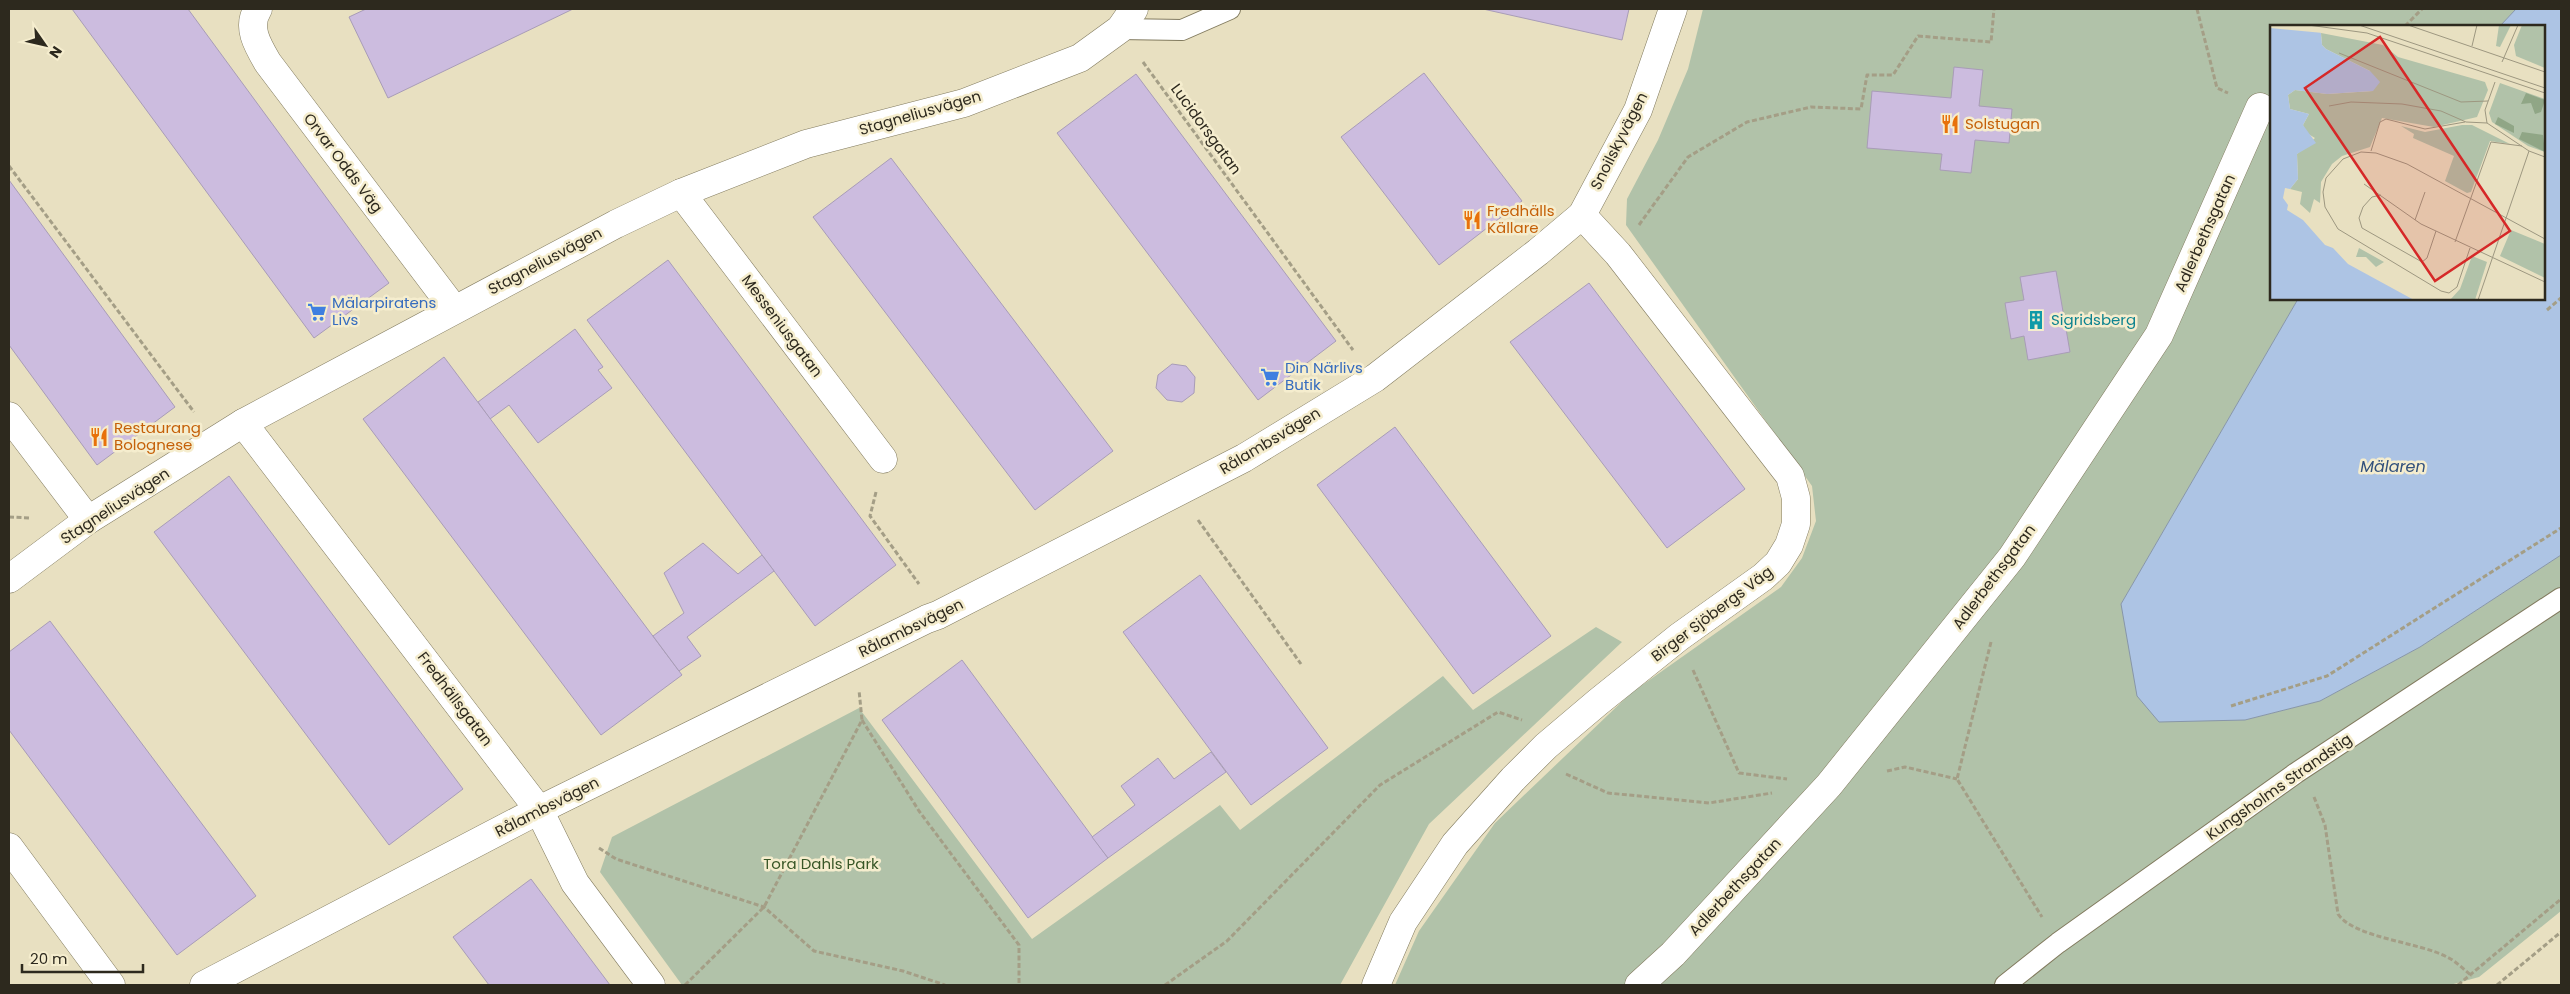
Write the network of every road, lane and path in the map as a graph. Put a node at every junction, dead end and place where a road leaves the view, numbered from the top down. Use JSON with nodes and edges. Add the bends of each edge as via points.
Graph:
{"nodes":[{"id":1,"x":258,"y":9,"type":"edge"},
{"id":2,"x":1230,"y":9,"type":"edge"},
{"id":3,"x":1673,"y":9,"type":"edge"},
{"id":4,"x":1994,"y":9,"type":"edge"},
{"id":5,"x":2197,"y":9,"type":"edge"},
{"id":6,"x":2422,"y":9,"type":"edge"},
{"id":7,"x":1127,"y":19,"type":"edge"},
{"id":8,"x":2406,"y":25,"type":"edge"},
{"id":9,"x":2260,"y":107,"type":"joint"},
{"id":10,"x":9,"y":166,"type":"edge"},
{"id":11,"x":681,"y":193,"type":"junction"},
{"id":12,"x":1582,"y":215,"type":"junction"},
{"id":13,"x":1618,"y":254,"type":"junction"},
{"id":14,"x":2561,"y":298,"type":"edge"},
{"id":15,"x":454,"y":309,"type":"junction"},
{"id":16,"x":2547,"y":310,"type":"dead end"},
{"id":17,"x":1343,"y":336,"type":"dead end"},
{"id":18,"x":9,"y":416,"type":"edge"},
{"id":19,"x":243,"y":423,"type":"junction"},
{"id":20,"x":215,"y":440,"type":"junction"},
{"id":21,"x":883,"y":459,"type":"dead end"},
{"id":22,"x":1177,"y":494,"type":"junction"},
{"id":23,"x":870,"y":516,"type":"dead end"},
{"id":24,"x":88,"y":520,"type":"junction"},
{"id":25,"x":2561,"y":528,"type":"edge"},
{"id":26,"x":904,"y":561,"type":"dead end"},
{"id":27,"x":9,"y":579,"type":"edge"},
{"id":28,"x":2561,"y":598,"type":"edge"},
{"id":29,"x":1993,"y":634,"type":"dead end"},
{"id":30,"x":1679,"y":637,"type":"junction"},
{"id":31,"x":856,"y":656,"type":"junction"},
{"id":32,"x":1301,"y":664,"type":"dead end"},
{"id":33,"x":2231,"y":706,"type":"dead end"},
{"id":34,"x":862,"y":720,"type":"junction"},
{"id":35,"x":1528,"y":722,"type":"dead end"},
{"id":36,"x":1546,"y":746,"type":"junction"},
{"id":37,"x":1886,"y":772,"type":"dead end"},
{"id":38,"x":1957,"y":779,"type":"junction"},
{"id":39,"x":1830,"y":785,"type":"junction"},
{"id":40,"x":1774,"y":793,"type":"dead end"},
{"id":41,"x":2314,"y":797,"type":"dead end"},
{"id":42,"x":539,"y":810,"type":"junction"},
{"id":43,"x":593,"y":844,"type":"dead end"},
{"id":44,"x":9,"y":847,"type":"edge"},
{"id":45,"x":2561,"y":899,"type":"edge"},
{"id":46,"x":764,"y":907,"type":"junction"},
{"id":47,"x":2561,"y":932,"type":"edge"},
{"id":48,"x":2058,"y":943,"type":"junction"},
{"id":49,"x":2472,"y":976,"type":"junction"},
{"id":50,"x":110,"y":985,"type":"edge"},
{"id":51,"x":204,"y":985,"type":"edge"},
{"id":52,"x":651,"y":985,"type":"edge"},
{"id":53,"x":685,"y":985,"type":"edge"},
{"id":54,"x":945,"y":985,"type":"edge"},
{"id":55,"x":1019,"y":985,"type":"edge"},
{"id":56,"x":1165,"y":985,"type":"edge"},
{"id":57,"x":1376,"y":985,"type":"edge"},
{"id":58,"x":1639,"y":985,"type":"edge"},
{"id":59,"x":2005,"y":985,"type":"edge"},
{"id":60,"x":2458,"y":985,"type":"edge"},
{"id":61,"x":2497,"y":985,"type":"edge"}],
"edges":[{"from":1,"to":15,"type":"street","name":"Orvar Odds Väg","via":[[253,16],[254,38],[268,63]]},
{"from":2,"to":7,"type":"lane","via":[[1182,30]]},
{"from":3,"to":12,"type":"street","name":"Snoilskyvägen","via":[[1638,110]]},
{"from":4,"to":13,"type":"path","via":[[1991,42],[1918,36],[1893,75],[1867,75],[1861,109],[1810,107],[1748,122],[1688,157]]},
{"from":5,"to":9,"type":"path","via":[[2217,88]]},
{"from":6,"to":8,"type":"path"},
{"from":7,"to":11,"type":"street","name":"Stagneliusvägen","via":[[1080,58],[964,104],[806,144]]},
{"from":7,"to":17,"type":"path","name":"Lucidorsgatan","via":[[1273,241]]},
{"from":9,"to":39,"type":"street","name":"Adlerbethsgatan","via":[[2159,335],[2012,557]]},
{"from":10,"to":20,"type":"path"},
{"from":11,"to":15,"type":"street","name":"Stagneliusvägen"},
{"from":11,"to":21,"type":"street","name":"Messeniusgatan"},
{"from":12,"to":13,"type":"street","name":"Birger Sjöbergs Väg"},
{"from":12,"to":22,"type":"street","name":"Rålambsvägen","via":[[1375,378],[1244,458]]},
{"from":13,"to":30,"type":"street","name":"Birger Sjöbergs Väg","via":[[1790,476],[1796,498],[1796,524],[1778,564]]},
{"from":14,"to":16,"type":"path"},
{"from":15,"to":19,"type":"street","name":"Stagneliusvägen"},
{"from":18,"to":24,"type":"street"},
{"from":19,"to":20,"type":"street","name":"Stagneliusvägen"},
{"from":19,"to":42,"type":"street","name":"Fredhällsgatan"},
{"from":20,"to":24,"type":"street","name":"Stagneliusvägen"},
{"from":22,"to":31,"type":"street","name":"Rålambsvägen"},
{"from":22,"to":32,"type":"path"},
{"from":23,"to":26,"type":"path"},
{"from":24,"to":27,"type":"street","name":"Stagneliusvägen"},
{"from":25,"to":33,"type":"path","via":[[2327,676]]},
{"from":28,"to":48,"type":"lane","name":"Kungsholms Strandstig","via":[[2296,773]]},
{"from":29,"to":38,"type":"path"},
{"from":30,"to":36,"type":"street","name":"Birger Sjöbergs Väg"},
{"from":30,"to":39,"type":"path","via":[[1739,773]]},
{"from":31,"to":34,"type":"path"},
{"from":31,"to":42,"type":"street","name":"Rålambsvägen"},
{"from":34,"to":46,"type":"path"},
{"from":34,"to":55,"type":"path","via":[[919,811],[1020,945]]},
{"from":35,"to":56,"type":"path","via":[[1498,712],[1380,785],[1227,941]]},
{"from":36,"to":40,"type":"path","via":[[1562,772],[1608,793],[1709,803]]},
{"from":36,"to":57,"type":"street","name":"Birger Sjöbergs Väg","via":[[1455,844],[1403,922]]},
{"from":37,"to":38,"type":"path","via":[[1905,767]]},
{"from":38,"to":48,"type":"path"},
{"from":39,"to":58,"type":"street","name":"Adlerbethsgatan","via":[[1673,954]]},
{"from":41,"to":49,"type":"path","via":[[2325,825],[2338,914],[2344,922],[2360,931],[2448,957]]},
{"from":42,"to":51,"type":"street","name":"Rålambsvägen"},
{"from":42,"to":52,"type":"street","name":"Fredhällsgatan","via":[[575,883]]},
{"from":43,"to":46,"type":"path","via":[[616,859]]},
{"from":44,"to":50,"type":"street"},
{"from":45,"to":49,"type":"path"},
{"from":46,"to":53,"type":"path"},
{"from":46,"to":54,"type":"path","via":[[814,952],[903,971]]},
{"from":47,"to":61,"type":"path"},
{"from":48,"to":59,"type":"lane","name":"Kungsholms Strandstig"},
{"from":49,"to":60,"type":"path"}]}
